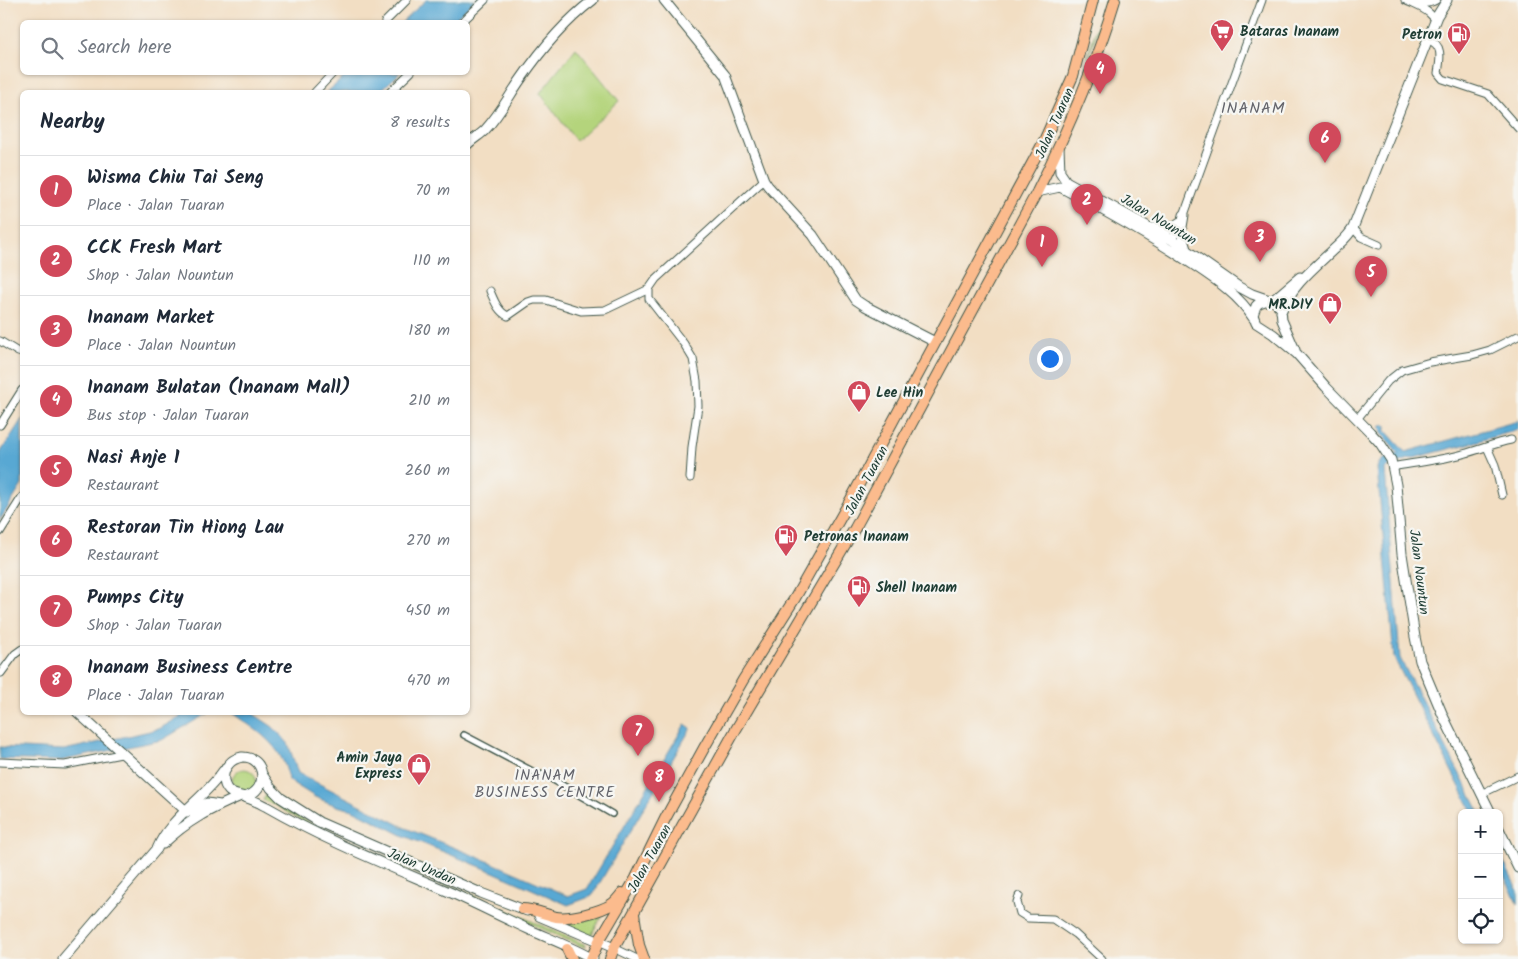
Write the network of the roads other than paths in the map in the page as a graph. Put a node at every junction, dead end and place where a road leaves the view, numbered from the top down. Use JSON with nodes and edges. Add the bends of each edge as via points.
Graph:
{"nodes":[{"id":1,"x":407,"y":0,"type":"edge"},
{"id":2,"x":485,"y":0,"type":"edge"},
{"id":3,"x":593,"y":0,"type":"edge"},
{"id":4,"x":664,"y":0,"type":"edge"},
{"id":5,"x":1088,"y":0,"type":"edge"},
{"id":6,"x":1095,"y":0,"type":"edge"},
{"id":7,"x":1120,"y":0,"type":"edge"},
{"id":8,"x":1262,"y":0,"type":"edge"},
{"id":9,"x":1406,"y":0,"type":"edge"},
{"id":10,"x":1437,"y":0,"type":"edge"},
{"id":11,"x":1447,"y":0,"type":"edge"},
{"id":12,"x":1114,"y":4,"type":"edge"},
{"id":13,"x":1090,"y":14,"type":"junction"},
{"id":14,"x":1432,"y":16,"type":"junction"},
{"id":15,"x":387,"y":20,"type":"edge"},
{"id":16,"x":464,"y":20,"type":"edge"},
{"id":17,"x":1428,"y":40,"type":"junction"},
{"id":18,"x":331,"y":75,"type":"edge"},
{"id":19,"x":408,"y":75,"type":"edge"},
{"id":20,"x":317,"y":90,"type":"edge"},
{"id":21,"x":392,"y":90,"type":"edge"},
{"id":22,"x":1518,"y":128,"type":"edge"},
{"id":23,"x":470,"y":142,"type":"edge"},
{"id":24,"x":1060,"y":146,"type":"junction"},
{"id":25,"x":764,"y":180,"type":"junction"},
{"id":26,"x":1037,"y":192,"type":"junction"},
{"id":27,"x":1182,"y":219,"type":"junction"},
{"id":28,"x":1140,"y":222,"type":"junction"},
{"id":29,"x":1353,"y":228,"type":"junction"},
{"id":30,"x":1172,"y":240,"type":"junction"},
{"id":31,"x":1379,"y":245,"type":"dead end"},
{"id":32,"x":1186,"y":249,"type":"junction"},
{"id":33,"x":1221,"y":284,"type":"junction"},
{"id":34,"x":649,"y":289,"type":"junction"},
{"id":35,"x":490,"y":291,"type":"dead end"},
{"id":36,"x":1270,"y":300,"type":"junction"},
{"id":37,"x":1282,"y":313,"type":"junction"},
{"id":38,"x":1254,"y":319,"type":"junction"},
{"id":39,"x":1263,"y":328,"type":"junction"},
{"id":40,"x":1518,"y":336,"type":"edge"},
{"id":41,"x":0,"y":341,"type":"edge"},
{"id":42,"x":936,"y":342,"type":"junction"},
{"id":43,"x":20,"y":352,"type":"edge"},
{"id":44,"x":1297,"y":354,"type":"junction"},
{"id":45,"x":20,"y":393,"type":"edge"},
{"id":46,"x":1357,"y":418,"type":"junction"},
{"id":47,"x":0,"y":426,"type":"edge"},
{"id":48,"x":1511,"y":440,"type":"dead end"},
{"id":49,"x":1487,"y":448,"type":"junction"},
{"id":50,"x":1394,"y":468,"type":"junction"},
{"id":51,"x":690,"y":478,"type":"dead end"},
{"id":52,"x":1502,"y":495,"type":"dead end"},
{"id":53,"x":20,"y":500,"type":"edge"},
{"id":54,"x":0,"y":532,"type":"edge"},
{"id":55,"x":20,"y":650,"type":"edge"},
{"id":56,"x":1,"y":672,"type":"edge"},
{"id":57,"x":80,"y":715,"type":"edge"},
{"id":58,"x":464,"y":735,"type":"dead end"},
{"id":59,"x":121,"y":754,"type":"junction"},
{"id":60,"x":0,"y":762,"type":"edge"},
{"id":61,"x":226,"y":766,"type":"junction"},
{"id":62,"x":262,"y":773,"type":"junction"},
{"id":63,"x":536,"y":773,"type":"dead end"},
{"id":64,"x":543,"y":774,"type":"dead end"},
{"id":65,"x":1518,"y":776,"type":"edge"},
{"id":66,"x":1481,"y":794,"type":"junction"},
{"id":67,"x":242,"y":796,"type":"junction"},
{"id":68,"x":220,"y":805,"type":"junction"},
{"id":69,"x":1489,"y":809,"type":"edge"},
{"id":70,"x":186,"y":811,"type":"junction"},
{"id":71,"x":612,"y":814,"type":"dead end"},
{"id":72,"x":1503,"y":837,"type":"edge"},
{"id":73,"x":157,"y":849,"type":"junction"},
{"id":74,"x":1518,"y":868,"type":"edge"},
{"id":75,"x":636,"y":878,"type":"junction"},
{"id":76,"x":1019,"y":896,"type":"dead end"},
{"id":77,"x":522,"y":909,"type":"junction"},
{"id":78,"x":634,"y":914,"type":"junction"},
{"id":79,"x":552,"y":939,"type":"junction"},
{"id":80,"x":599,"y":941,"type":"junction"},
{"id":81,"x":614,"y":948,"type":"junction"},
{"id":82,"x":568,"y":954,"type":"edge"},
{"id":83,"x":63,"y":959,"type":"edge"},
{"id":84,"x":572,"y":959,"type":"edge"},
{"id":85,"x":592,"y":959,"type":"edge"},
{"id":86,"x":610,"y":959,"type":"edge"},
{"id":87,"x":637,"y":959,"type":"edge"},
{"id":88,"x":644,"y":959,"type":"edge"},
{"id":89,"x":1102,"y":959,"type":"edge"}],
"edges":[{"from":1,"to":15,"type":"street"},
{"from":2,"to":16,"type":"street"},
{"from":3,"to":23,"type":"street","via":[[577,11],[544,48],[494,120]]},
{"from":4,"to":25,"type":"street","via":[[725,74]]},
{"from":5,"to":13,"type":"main road"},
{"from":6,"to":13,"type":"main road","name":"Jalan Tuaran"},
{"from":7,"to":12,"type":"main road"},
{"from":8,"to":27,"type":"street"},
{"from":9,"to":10,"type":"street","via":[[1428,3]]},
{"from":9,"to":14,"type":"street"},
{"from":10,"to":14,"type":"street"},
{"from":11,"to":17,"type":"street"},
{"from":12,"to":24,"type":"main road","name":"Jalan Tuaran","via":[[1087,84]]},
{"from":13,"to":42,"type":"main road","name":"Jalan Tuaran","via":[[1073,76],[1043,143]]},
{"from":14,"to":36,"type":"street","via":[[1350,227],[1304,274]]},
{"from":17,"to":22,"type":"street","via":[[1439,47],[1439,76],[1488,94]]},
{"from":17,"to":29,"type":"street"},
{"from":18,"to":20,"type":"street"},
{"from":19,"to":21,"type":"street"},
{"from":24,"to":26,"type":"main road","name":"Jalan Tuaran"},
{"from":24,"to":28,"type":"street","name":"Jalan Nountun","via":[[1060,172],[1066,181]]},
{"from":25,"to":34,"type":"street"},
{"from":25,"to":42,"type":"street","via":[[814,235],[856,300]]},
{"from":26,"to":33,"type":"street","name":"Jalan Nountun","via":[[1060,187],[1156,240]]},
{"from":26,"to":78,"type":"main road","name":"Jalan Tuaran","via":[[856,526],[730,739]]},
{"from":27,"to":28,"type":"street","via":[[1168,230]]},
{"from":27,"to":30,"type":"street"},
{"from":27,"to":32,"type":"street","via":[[1181,233]]},
{"from":28,"to":30,"type":"street","name":"Jalan Nountun"},
{"from":29,"to":31,"type":"street","via":[[1361,237]]},
{"from":29,"to":37,"type":"street","via":[[1306,276],[1285,303]]},
{"from":30,"to":32,"type":"street","name":"Jalan Nountun"},
{"from":30,"to":33,"type":"street"},
{"from":32,"to":36,"type":"street","name":"Jalan Nountun","via":[[1239,288]]},
{"from":33,"to":38,"type":"street","name":"Jalan Nountun","via":[[1239,299]]},
{"from":34,"to":35,"type":"street","via":[[605,310],[581,311],[546,300],[534,300],[508,316],[500,311]]},
{"from":34,"to":51,"type":"street","via":[[650,299],[693,359],[698,406]]},
{"from":36,"to":37,"type":"street","name":"Jalan Nountun"},
{"from":36,"to":38,"type":"street","via":[[1256,306]]},
{"from":37,"to":39,"type":"street","via":[[1276,326]]},
{"from":37,"to":44,"type":"street","name":"Jalan Nountun"},
{"from":38,"to":39,"type":"street","name":"Jalan Nountun"},
{"from":39,"to":44,"type":"street","name":"Jalan Nountun"},
{"from":40,"to":46,"type":"street","via":[[1472,356],[1402,370],[1388,381]]},
{"from":41,"to":43,"type":"street"},
{"from":42,"to":75,"type":"main road","name":"Jalan Tuaran","via":[[832,533],[696,763]]},
{"from":44,"to":46,"type":"street","name":"Jalan Nountun"},
{"from":45,"to":47,"type":"street"},
{"from":46,"to":50,"type":"street","name":"Jalan Nountun","via":[[1388,454]]},
{"from":48,"to":49,"type":"street"},
{"from":49,"to":50,"type":"street"},
{"from":49,"to":52,"type":"street"},
{"from":50,"to":66,"type":"street","name":"Jalan Nountun","via":[[1402,554],[1420,661]]},
{"from":53,"to":54,"type":"street"},
{"from":55,"to":56,"type":"street"},
{"from":57,"to":59,"type":"street"},
{"from":58,"to":63,"type":"street"},
{"from":59,"to":60,"type":"street","via":[[65,765]]},
{"from":59,"to":70,"type":"street"},
{"from":61,"to":62,"type":"street","name":"Jalan Undan","via":[[236,759],[248,758],[258,765]]},
{"from":61,"to":67,"type":"street","name":"Jalan Undan","via":[[225,785],[234,795]]},
{"from":61,"to":70,"type":"street","via":[[216,782]]},
{"from":62,"to":67,"type":"street","via":[[258,790]]},
{"from":62,"to":77,"type":"street","name":"Jalan Undan","via":[[281,798],[319,822]]},
{"from":64,"to":71,"type":"street"},
{"from":65,"to":66,"type":"street"},
{"from":66,"to":69,"type":"street","name":"Jalan Nountun"},
{"from":67,"to":68,"type":"street"},
{"from":67,"to":79,"type":"street","name":"Jalan Undan","via":[[322,836]]},
{"from":68,"to":70,"type":"street","via":[[207,803],[191,812]]},
{"from":68,"to":73,"type":"street","via":[[182,826]]},
{"from":70,"to":73,"type":"street","via":[[168,830]]},
{"from":72,"to":74,"type":"street"},
{"from":73,"to":83,"type":"street"},
{"from":75,"to":77,"type":"main road","via":[[614,903],[585,914],[566,918]]},
{"from":75,"to":80,"type":"main road","name":"Jalan Tuaran"},
{"from":76,"to":89,"type":"street","via":[[1020,913],[1028,918],[1053,919]]},
{"from":77,"to":80,"type":"street","name":"Jalan Undan"},
{"from":78,"to":81,"type":"main road","name":"Jalan Tuaran"},
{"from":78,"to":88,"type":"main road","via":[[636,936]]},
{"from":79,"to":82,"type":"street"},
{"from":79,"to":85,"type":"street","name":"Jalan Undan"},
{"from":80,"to":81,"type":"street","name":"Jalan Undan"},
{"from":80,"to":85,"type":"main road","name":"Jalan Tuaran"},
{"from":81,"to":86,"type":"main road","name":"Jalan Tuaran"},
{"from":81,"to":87,"type":"street"},
{"from":82,"to":84,"type":"main road"}]}
